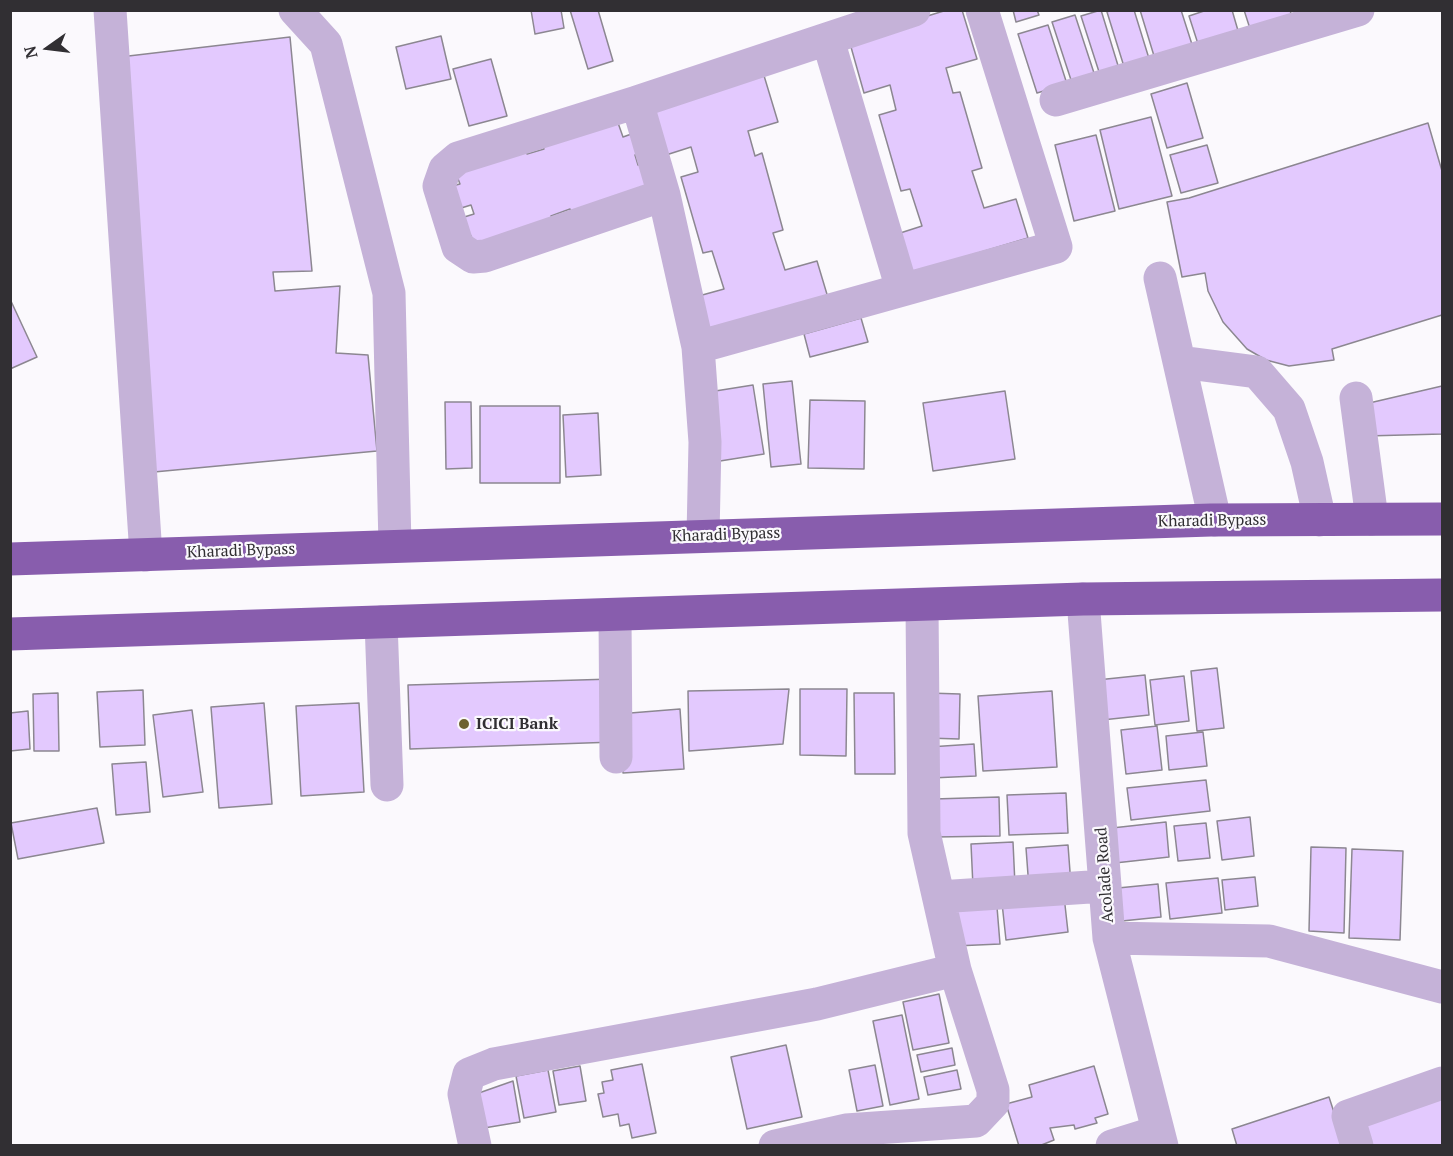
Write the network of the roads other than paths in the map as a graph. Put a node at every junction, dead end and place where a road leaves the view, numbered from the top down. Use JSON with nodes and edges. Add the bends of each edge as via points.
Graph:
{"nodes":[{"id":1,"x":110,"y":10,"type":"edge"},
{"id":2,"x":295,"y":10,"type":"edge"},
{"id":3,"x":914,"y":10,"type":"edge"},
{"id":4,"x":982,"y":10,"type":"edge"},
{"id":5,"x":1359,"y":10,"type":"edge"},
{"id":6,"x":828,"y":40,"type":"junction"},
{"id":7,"x":1056,"y":100,"type":"dead end"},
{"id":8,"x":637,"y":102,"type":"junction"},
{"id":9,"x":664,"y":195,"type":"junction"},
{"id":10,"x":1160,"y":278,"type":"dead end"},
{"id":11,"x":902,"y":289,"type":"junction"},
{"id":12,"x":698,"y":347,"type":"junction"},
{"id":13,"x":1180,"y":362,"type":"junction"},
{"id":14,"x":1356,"y":398,"type":"dead end"},
{"id":15,"x":1372,"y":519,"type":"junction"},
{"id":16,"x":1443,"y":519,"type":"edge"},
{"id":17,"x":1215,"y":520,"type":"junction"},
{"id":18,"x":1320,"y":520,"type":"junction"},
{"id":19,"x":703,"y":536,"type":"junction"},
{"id":20,"x":395,"y":546,"type":"junction"},
{"id":21,"x":146,"y":555,"type":"junction"},
{"id":22,"x":10,"y":559,"type":"edge"},
{"id":23,"x":1443,"y":595,"type":"edge"},
{"id":24,"x":1083,"y":599,"type":"junction"},
{"id":25,"x":922,"y":605,"type":"junction"},
{"id":26,"x":615,"y":615,"type":"junction"},
{"id":27,"x":381,"y":622,"type":"junction"},
{"id":28,"x":10,"y":634,"type":"edge"},
{"id":29,"x":616,"y":757,"type":"dead end"},
{"id":30,"x":387,"y":785,"type":"dead end"},
{"id":31,"x":1105,"y":886,"type":"junction"},
{"id":32,"x":939,"y":897,"type":"junction"},
{"id":33,"x":1109,"y":938,"type":"junction"},
{"id":34,"x":955,"y":970,"type":"junction"},
{"id":35,"x":1443,"y":987,"type":"edge"},
{"id":36,"x":1443,"y":1083,"type":"edge"},
{"id":37,"x":1160,"y":1139,"type":"edge"},
{"id":38,"x":475,"y":1146,"type":"edge"},
{"id":39,"x":774,"y":1146,"type":"edge"},
{"id":40,"x":1112,"y":1146,"type":"edge"},
{"id":41,"x":1357,"y":1146,"type":"edge"}],
"edges":[{"from":1,"to":21,"type":"street"},
{"from":2,"to":20,"type":"street","via":[[326,44],[388,293]]},
{"from":3,"to":6,"type":"street"},
{"from":4,"to":11,"type":"street","via":[[1056,248]]},
{"from":5,"to":7,"type":"street"},
{"from":6,"to":8,"type":"street"},
{"from":6,"to":11,"type":"street"},
{"from":8,"to":9,"type":"street"},
{"from":8,"to":9,"type":"street","via":[[458,158],[445,169],[439,186],[459,247],[473,257]]},
{"from":9,"to":12,"type":"street"},
{"from":10,"to":13,"type":"street"},
{"from":11,"to":12,"type":"street"},
{"from":12,"to":19,"type":"street","via":[[705,442]]},
{"from":13,"to":17,"type":"street"},
{"from":13,"to":18,"type":"street","via":[[1257,372],[1289,409],[1307,462]]},
{"from":14,"to":15,"type":"street"},
{"from":15,"to":16,"type":"highway","name":"Kharadi Bypass"},
{"from":15,"to":18,"type":"highway","name":"Kharadi Bypass"},
{"from":17,"to":18,"type":"highway","name":"Kharadi Bypass"},
{"from":17,"to":19,"type":"highway","name":"Kharadi Bypass"},
{"from":19,"to":20,"type":"highway","name":"Kharadi Bypass"},
{"from":20,"to":21,"type":"highway","name":"Kharadi Bypass"},
{"from":21,"to":22,"type":"highway","name":"Kharadi Bypass"},
{"from":23,"to":24,"type":"highway"},
{"from":24,"to":25,"type":"highway"},
{"from":24,"to":31,"type":"street","name":"Acolade Road"},
{"from":25,"to":26,"type":"highway"},
{"from":25,"to":32,"type":"street","via":[[924,833]]},
{"from":26,"to":27,"type":"highway"},
{"from":26,"to":29,"type":"street"},
{"from":27,"to":28,"type":"highway"},
{"from":27,"to":30,"type":"street"},
{"from":31,"to":32,"type":"street"},
{"from":31,"to":33,"type":"street","name":"Acolade Road"},
{"from":32,"to":34,"type":"street"},
{"from":33,"to":35,"type":"street","via":[[1269,941]]},
{"from":33,"to":37,"type":"street","name":"Acolade Road"},
{"from":34,"to":38,"type":"street","via":[[817,1004],[494,1064],[469,1074],[464,1094]]},
{"from":34,"to":39,"type":"street","via":[[993,1090],[993,1103],[987,1111],[976,1121],[846,1130]]},
{"from":36,"to":41,"type":"street","via":[[1348,1116]]},
{"from":37,"to":40,"type":"street"}]}
